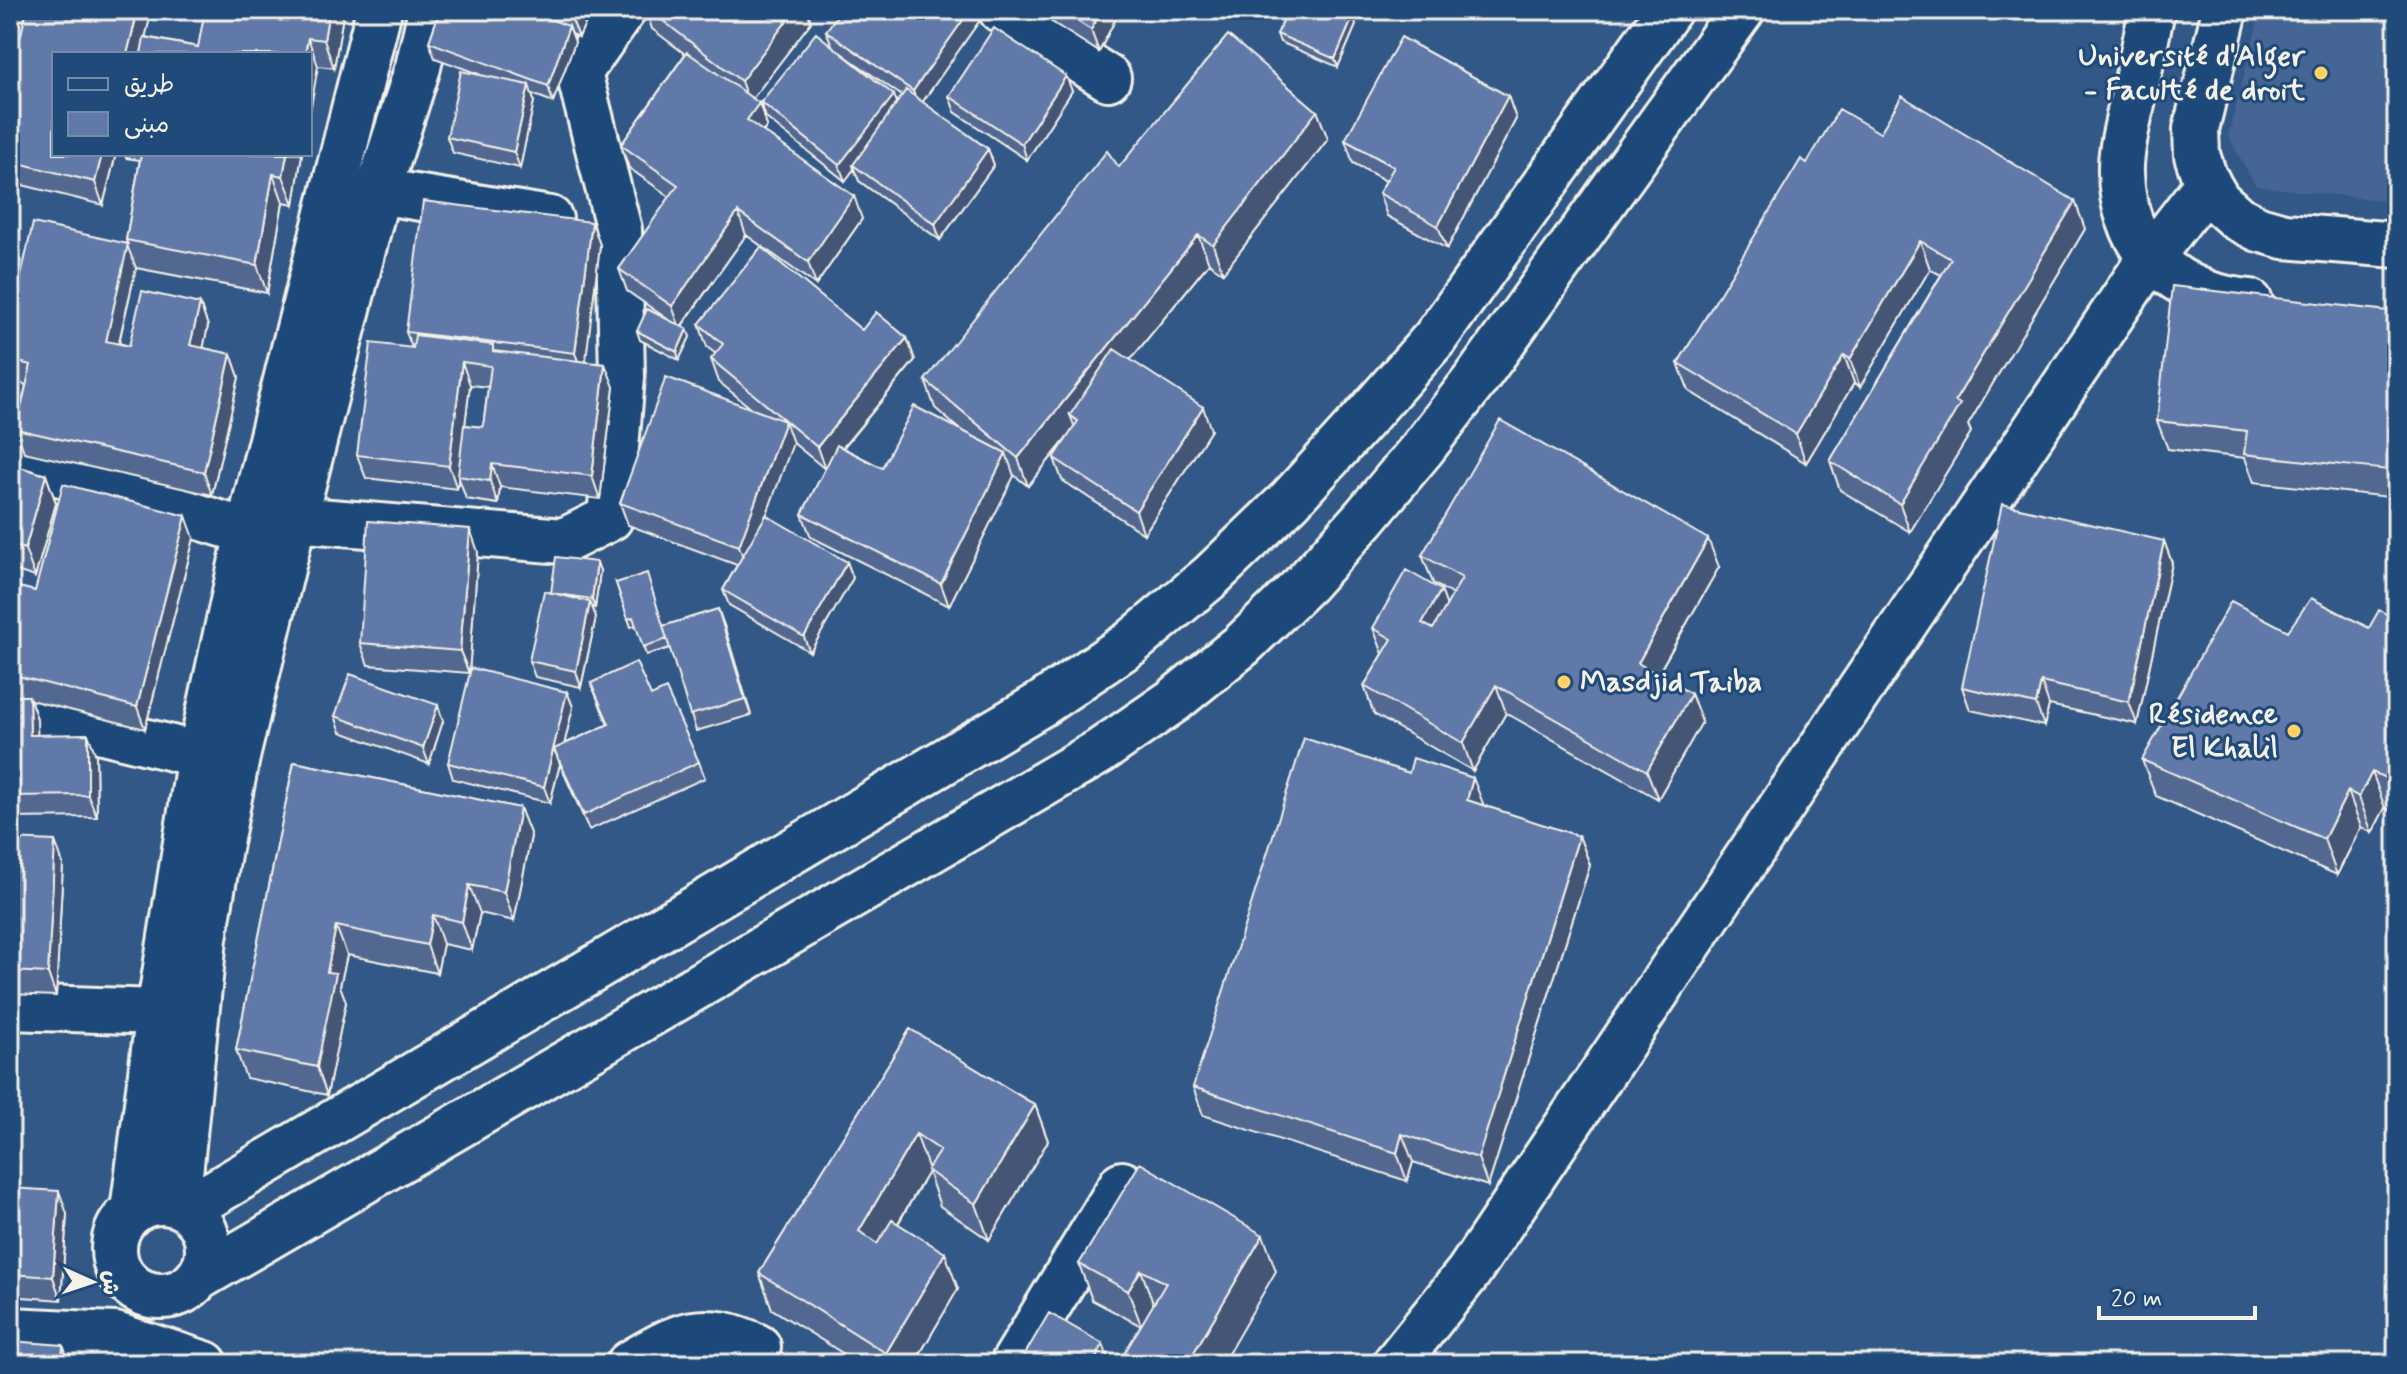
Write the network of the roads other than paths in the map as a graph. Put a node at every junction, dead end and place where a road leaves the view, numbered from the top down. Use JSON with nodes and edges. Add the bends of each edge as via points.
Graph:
{"nodes":[{"id":1,"x":379,"y":10,"type":"edge"},
{"id":2,"x":431,"y":10,"type":"edge"},
{"id":3,"x":623,"y":10,"type":"edge"},
{"id":4,"x":1001,"y":10,"type":"edge"},
{"id":5,"x":1669,"y":10,"type":"edge"},
{"id":6,"x":1742,"y":10,"type":"edge"},
{"id":7,"x":2152,"y":10,"type":"edge"},
{"id":8,"x":2225,"y":10,"type":"edge"},
{"id":9,"x":1108,"y":78,"type":"dead end"},
{"id":10,"x":2208,"y":183,"type":"junction"},
{"id":11,"x":378,"y":191,"type":"junction"},
{"id":12,"x":619,"y":230,"type":"junction"},
{"id":13,"x":2397,"y":245,"type":"edge"},
{"id":14,"x":2151,"y":257,"type":"junction"},
{"id":15,"x":2294,"y":305,"type":"edge"},
{"id":16,"x":10,"y":458,"type":"edge"},
{"id":17,"x":294,"y":519,"type":"junction"},
{"id":18,"x":248,"y":532,"type":"junction"},
{"id":19,"x":10,"y":708,"type":"edge"},
{"id":20,"x":200,"y":755,"type":"junction"},
{"id":21,"x":10,"y":1007,"type":"edge"},
{"id":22,"x":159,"y":1012,"type":"junction"},
{"id":23,"x":1122,"y":1184,"type":"dead end"},
{"id":24,"x":182,"y":1207,"type":"junction"},
{"id":25,"x":133,"y":1211,"type":"junction"},
{"id":26,"x":121,"y":1273,"type":"junction"},
{"id":27,"x":180,"y":1287,"type":"junction"},
{"id":28,"x":10,"y":1330,"type":"edge"},
{"id":29,"x":758,"y":1347,"type":"dead end"},
{"id":30,"x":129,"y":1352,"type":"edge"},
{"id":31,"x":205,"y":1364,"type":"edge"},
{"id":32,"x":629,"y":1364,"type":"edge"},
{"id":33,"x":1013,"y":1364,"type":"edge"},
{"id":34,"x":1395,"y":1364,"type":"edge"}],
"edges":[{"from":1,"to":18,"type":"street"},
{"from":2,"to":11,"type":"street"},
{"from":3,"to":12,"type":"street","via":[[579,73]]},
{"from":4,"to":9,"type":"street"},
{"from":5,"to":24,"type":"street","via":[[1435,338],[1290,500],[1131,643],[1043,703]]},
{"from":6,"to":27,"type":"street","via":[[1422,449],[1306,583],[1242,645],[1099,752]]},
{"from":7,"to":14,"type":"street","via":[[2120,170],[2133,230]]},
{"from":8,"to":10,"type":"street","via":[[2196,129],[2197,155]]},
{"from":10,"to":13,"type":"street","via":[[2218,201],[2259,229],[2284,236]]},
{"from":10,"to":14,"type":"street"},
{"from":11,"to":12,"type":"street"},
{"from":11,"to":17,"type":"street"},
{"from":12,"to":17,"type":"street","via":[[622,377],[610,518],[564,541]]},
{"from":14,"to":15,"type":"street","via":[[2168,274],[2211,296]]},
{"from":14,"to":34,"type":"street","via":[[1468,1273]]},
{"from":16,"to":18,"type":"street"},
{"from":17,"to":24,"type":"street","via":[[237,757],[204,938]]},
{"from":18,"to":20,"type":"street"},
{"from":19,"to":20,"type":"street"},
{"from":20,"to":22,"type":"street"},
{"from":21,"to":22,"type":"street"},
{"from":22,"to":25,"type":"street"},
{"from":23,"to":33,"type":"street"},
{"from":24,"to":25,"type":"street","via":[[161,1202]]},
{"from":24,"to":27,"type":"street","via":[[198,1220],[208,1249],[206,1264]]},
{"from":25,"to":26,"type":"street","via":[[117,1232],[115,1260]]},
{"from":26,"to":27,"type":"street","via":[[145,1294]]},
{"from":26,"to":30,"type":"street"},
{"from":27,"to":30,"type":"street"},
{"from":28,"to":30,"type":"street"},
{"from":29,"to":32,"type":"street","via":[[737,1337],[692,1333]]},
{"from":30,"to":31,"type":"street"}]}
